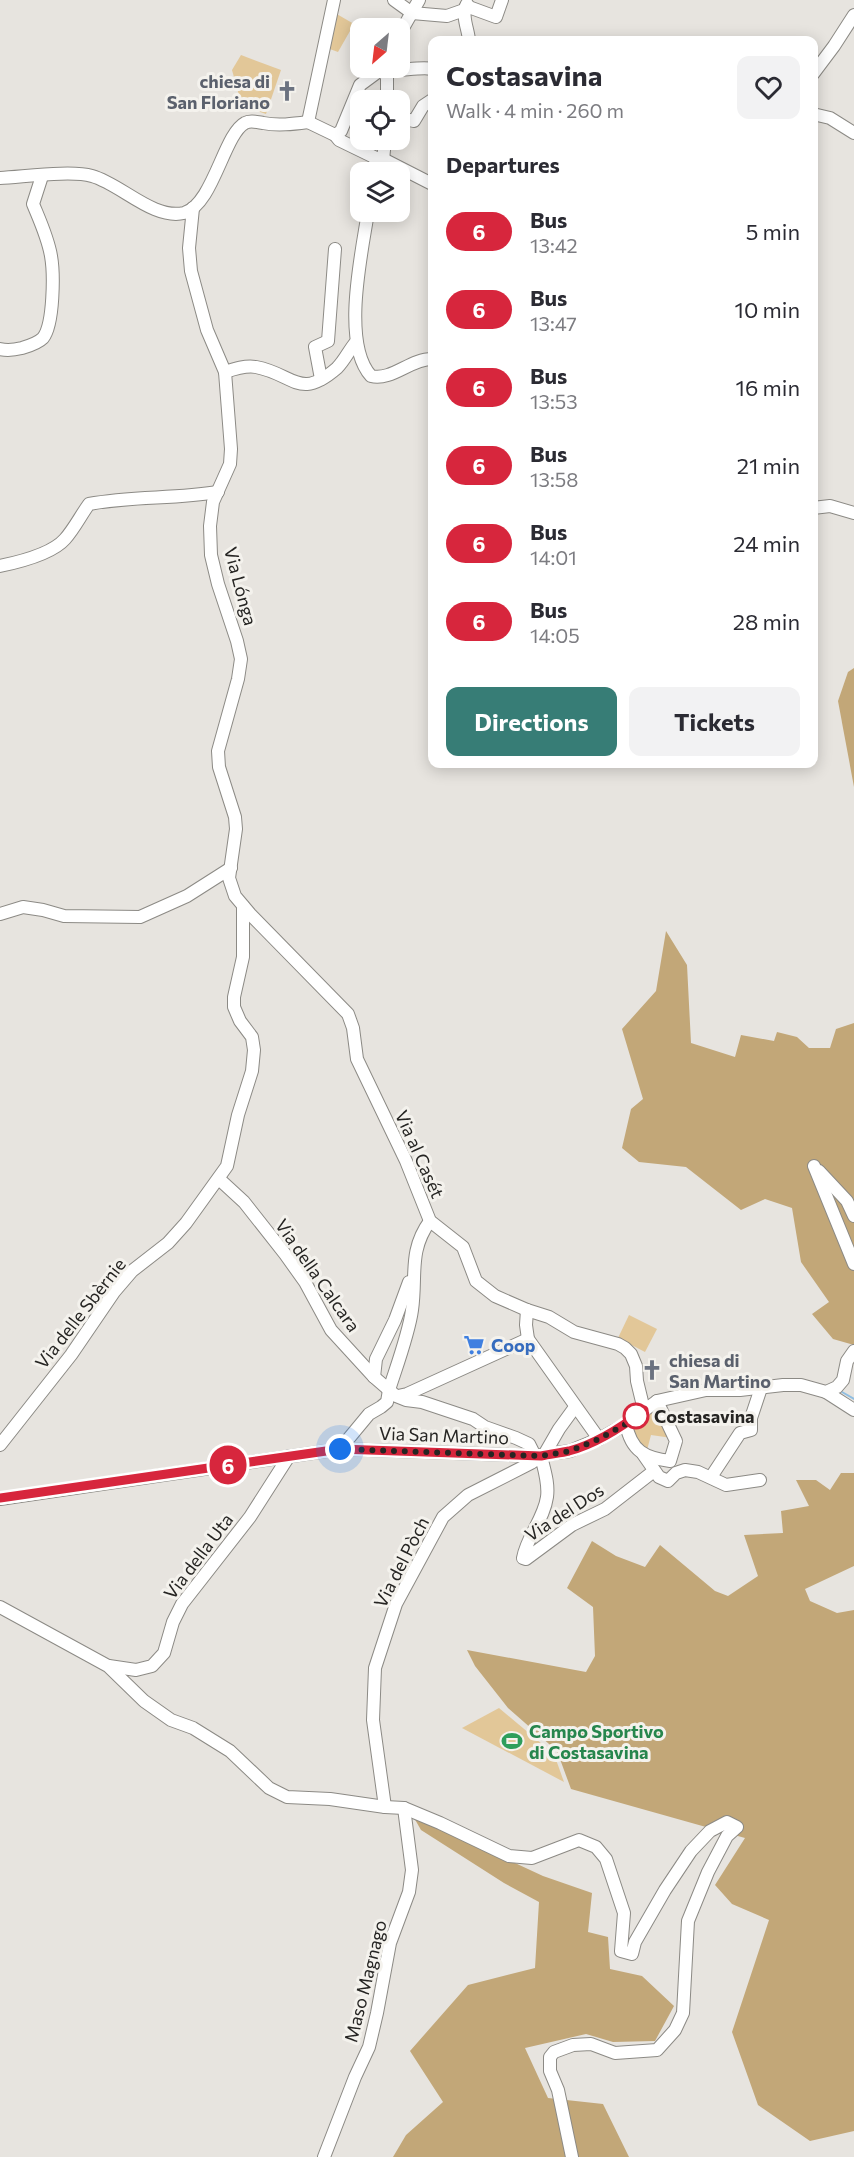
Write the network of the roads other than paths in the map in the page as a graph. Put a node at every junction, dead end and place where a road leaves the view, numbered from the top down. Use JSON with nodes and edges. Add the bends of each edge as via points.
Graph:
{"nodes":[{"id":1,"x":334,"y":0,"type":"edge"},
{"id":2,"x":394,"y":0,"type":"edge"},
{"id":3,"x":419,"y":0,"type":"edge"},
{"id":4,"x":502,"y":0,"type":"edge"},
{"id":5,"x":466,"y":5,"type":"edge"},
{"id":6,"x":412,"y":13,"type":"junction"},
{"id":7,"x":854,"y":15,"type":"edge"},
{"id":8,"x":409,"y":18,"type":"edge"},
{"id":9,"x":469,"y":36,"type":"edge"},
{"id":10,"x":818,"y":67,"type":"edge"},
{"id":11,"x":428,"y":68,"type":"edge"},
{"id":12,"x":410,"y":69,"type":"edge"},
{"id":13,"x":370,"y":78,"type":"edge"},
{"id":14,"x":428,"y":103,"type":"edge"},
{"id":15,"x":818,"y":115,"type":"edge"},
{"id":16,"x":410,"y":120,"type":"edge"},
{"id":17,"x":308,"y":122,"type":"junction"},
{"id":18,"x":854,"y":133,"type":"edge"},
{"id":19,"x":335,"y":135,"type":"junction"},
{"id":20,"x":382,"y":150,"type":"edge"},
{"id":21,"x":380,"y":159,"type":"junction"},
{"id":22,"x":379,"y":162,"type":"edge"},
{"id":23,"x":42,"y":176,"type":"junction"},
{"id":24,"x":0,"y":178,"type":"edge"},
{"id":25,"x":428,"y":182,"type":"edge"},
{"id":26,"x":193,"y":208,"type":"junction"},
{"id":27,"x":367,"y":222,"type":"edge"},
{"id":28,"x":335,"y":249,"type":"dead end"},
{"id":29,"x":356,"y":342,"type":"junction"},
{"id":30,"x":0,"y":349,"type":"edge"},
{"id":31,"x":428,"y":360,"type":"edge"},
{"id":32,"x":225,"y":372,"type":"junction"},
{"id":33,"x":321,"y":379,"type":"junction"},
{"id":34,"x":218,"y":492,"type":"junction"},
{"id":35,"x":818,"y":507,"type":"edge"},
{"id":36,"x":854,"y":513,"type":"edge"},
{"id":37,"x":0,"y":566,"type":"edge"},
{"id":38,"x":231,"y":868,"type":"junction"},
{"id":39,"x":243,"y":906,"type":"junction"},
{"id":40,"x":0,"y":914,"type":"edge"},
{"id":41,"x":219,"y":1179,"type":"junction"},
{"id":42,"x":854,"y":1216,"type":"edge"},
{"id":43,"x":430,"y":1221,"type":"junction"},
{"id":44,"x":854,"y":1264,"type":"edge"},
{"id":45,"x":413,"y":1270,"type":"junction"},
{"id":46,"x":527,"y":1310,"type":"junction"},
{"id":47,"x":528,"y":1339,"type":"junction"},
{"id":48,"x":854,"y":1351,"type":"edge"},
{"id":49,"x":374,"y":1377,"type":"junction"},
{"id":50,"x":761,"y":1388,"type":"junction"},
{"id":51,"x":826,"y":1392,"type":"junction"},
{"id":52,"x":392,"y":1393,"type":"junction"},
{"id":53,"x":657,"y":1401,"type":"junction"},
{"id":54,"x":575,"y":1407,"type":"junction"},
{"id":55,"x":644,"y":1410,"type":"junction"},
{"id":56,"x":854,"y":1410,"type":"edge"},
{"id":57,"x":626,"y":1424,"type":"junction"},
{"id":58,"x":599,"y":1439,"type":"junction"},
{"id":59,"x":0,"y":1445,"type":"edge"},
{"id":60,"x":340,"y":1449,"type":"junction"},
{"id":61,"x":644,"y":1455,"type":"junction"},
{"id":62,"x":289,"y":1456,"type":"junction"},
{"id":63,"x":540,"y":1456,"type":"junction"},
{"id":64,"x":654,"y":1471,"type":"junction"},
{"id":65,"x":711,"y":1477,"type":"junction"},
{"id":66,"x":760,"y":1480,"type":"dead end"},
{"id":67,"x":0,"y":1498,"type":"edge"},
{"id":68,"x":0,"y":1607,"type":"edge"},
{"id":69,"x":108,"y":1666,"type":"junction"},
{"id":70,"x":136,"y":1670,"type":"junction"},
{"id":71,"x":133,"y":1689,"type":"junction"},
{"id":72,"x":385,"y":1807,"type":"junction"},
{"id":73,"x":404,"y":1808,"type":"junction"},
{"id":74,"x":324,"y":2157,"type":"edge"},
{"id":75,"x":572,"y":2157,"type":"edge"}],
"edges":[{"from":1,"to":17,"type":"street"},
{"from":2,"to":6,"type":"street"},
{"from":3,"to":6,"type":"street"},
{"from":4,"to":5,"type":"street","via":[[496,17]]},
{"from":5,"to":6,"type":"street","via":[[447,16]]},
{"from":5,"to":9,"type":"street"},
{"from":6,"to":8,"type":"street"},
{"from":7,"to":10,"type":"street"},
{"from":11,"to":12,"type":"street"},
{"from":13,"to":19,"type":"street","via":[[360,85],[341,131]]},
{"from":14,"to":16,"type":"street","via":[[414,121]]},
{"from":15,"to":18,"type":"street"},
{"from":17,"to":19,"type":"street"},
{"from":17,"to":26,"type":"street","via":[[246,122]]},
{"from":19,"to":21,"type":"street"},
{"from":20,"to":21,"type":"street"},
{"from":21,"to":22,"type":"street"},
{"from":21,"to":25,"type":"street"},
{"from":23,"to":24,"type":"street"},
{"from":23,"to":26,"type":"street","via":[[91,175],[154,209],[183,213]]},
{"from":23,"to":30,"type":"street","via":[[33,204],[51,255],[51,317],[43,338],[8,351]]},
{"from":26,"to":32,"type":"street","name":"Via Lónga","via":[[191,271],[207,330]]},
{"from":27,"to":29,"type":"street","via":[[356,298]]},
{"from":28,"to":33,"type":"street","via":[[328,340],[315,347]]},
{"from":29,"to":31,"type":"street","via":[[371,376],[391,374]]},
{"from":29,"to":33,"type":"street","via":[[338,367]]},
{"from":32,"to":33,"type":"street","via":[[255,367],[296,384],[310,385]]},
{"from":32,"to":34,"type":"street","name":"Via Lónga","via":[[231,449],[230,464]]},
{"from":34,"to":37,"type":"street","via":[[89,504],[55,548]]},
{"from":34,"to":38,"type":"street","name":"Via Lónga","via":[[210,526],[211,555],[241,659],[218,751],[219,767],[235,817]]},
{"from":35,"to":36,"type":"street","via":[[830,506]]},
{"from":38,"to":39,"type":"street","name":"Via Lónga","via":[[231,886]]},
{"from":38,"to":40,"type":"street","via":[[187,896],[140,917],[64,916],[22,907]]},
{"from":39,"to":41,"type":"street","name":"Via delle Sbèrnie","via":[[243,957],[234,1007],[252,1037],[254,1050],[227,1166]]},
{"from":39,"to":43,"type":"street","name":"Via al Casét","via":[[348,1014],[357,1059]]},
{"from":41,"to":49,"type":"street","name":"Via della Calcara","via":[[244,1202],[285,1254],[331,1330]]},
{"from":41,"to":59,"type":"street","name":"Via delle Sbèrnie","via":[[174,1236],[132,1271],[114,1292],[71,1355]]},
{"from":42,"to":44,"type":"street","via":[[847,1201],[814,1166]]},
{"from":43,"to":45,"type":"street","via":[[418,1243]]},
{"from":43,"to":46,"type":"street","name":"Via al Casét","via":[[463,1247],[476,1281],[495,1296]]},
{"from":45,"to":49,"type":"street","via":[[376,1359]]},
{"from":45,"to":52,"type":"street","via":[[412,1310]]},
{"from":46,"to":47,"type":"street"},
{"from":46,"to":55,"type":"street","name":"Via al Casét","via":[[574,1332],[625,1348],[636,1366]]},
{"from":47,"to":52,"type":"street","via":[[407,1394]]},
{"from":47,"to":54,"type":"street"},
{"from":48,"to":51,"type":"street","via":[[843,1380]]},
{"from":49,"to":52,"type":"street","name":"Via della Calcara"},
{"from":50,"to":51,"type":"street","via":[[801,1385]]},
{"from":50,"to":53,"type":"street","via":[[705,1390]]},
{"from":50,"to":65,"type":"street","via":[[751,1431],[740,1433]]},
{"from":51,"to":56,"type":"street"},
{"from":52,"to":60,"type":"street"},
{"from":52,"to":63,"type":"street","name":"Via della Calcara","via":[[473,1419],[529,1444]]},
{"from":53,"to":55,"type":"street","name":"Via San Martino"},
{"from":53,"to":61,"type":"street","via":[[676,1441],[670,1461]]},
{"from":54,"to":58,"type":"street"},
{"from":54,"to":63,"type":"street"},
{"from":55,"to":57,"type":"street","name":"Via San Martino"},
{"from":57,"to":58,"type":"street","name":"Via San Martino"},
{"from":57,"to":61,"type":"street","via":[[629,1437]]},
{"from":58,"to":63,"type":"street","name":"Via San Martino","via":[[570,1451]]},
{"from":60,"to":62,"type":"street","name":"Via San Martino"},
{"from":60,"to":63,"type":"street","name":"Via San Martino"},
{"from":61,"to":64,"type":"street"},
{"from":62,"to":67,"type":"street","name":"Via San Martino"},
{"from":62,"to":70,"type":"street","name":"Via della Uta","via":[[250,1517],[182,1604],[164,1653],[152,1666]]},
{"from":63,"to":64,"type":"street","name":"Via del Dos","via":[[547,1497],[525,1547],[526,1559],[572,1525],[605,1509]]},
{"from":63,"to":72,"type":"street","name":"Via del Pòch","via":[[468,1495],[443,1517],[396,1604],[375,1668],[373,1720]]},
{"from":64,"to":65,"type":"street","via":[[668,1481],[685,1470]]},
{"from":65,"to":66,"type":"street","via":[[726,1485]]},
{"from":68,"to":69,"type":"street"},
{"from":69,"to":70,"type":"street"},
{"from":69,"to":71,"type":"street"},
{"from":70,"to":71,"type":"street"},
{"from":71,"to":72,"type":"street","via":[[171,1720],[193,1728],[230,1751],[269,1788],[287,1797]]},
{"from":72,"to":73,"type":"street"},
{"from":73,"to":74,"type":"street","name":"Maso Magnago","via":[[412,1870],[409,1892],[390,1942],[369,2047]]},
{"from":73,"to":75,"type":"street","via":[[509,1856],[532,1858],[579,1840],[596,1847],[606,1859],[624,1912],[621,1951],[632,1954],[665,1890],[692,1851],[710,1831],[727,1822],[737,1827],[708,1872],[688,1921],[683,2013],[675,2030],[657,2050],[615,2054],[591,2044],[573,2044],[550,2057],[550,2071],[558,2090]]}]}
